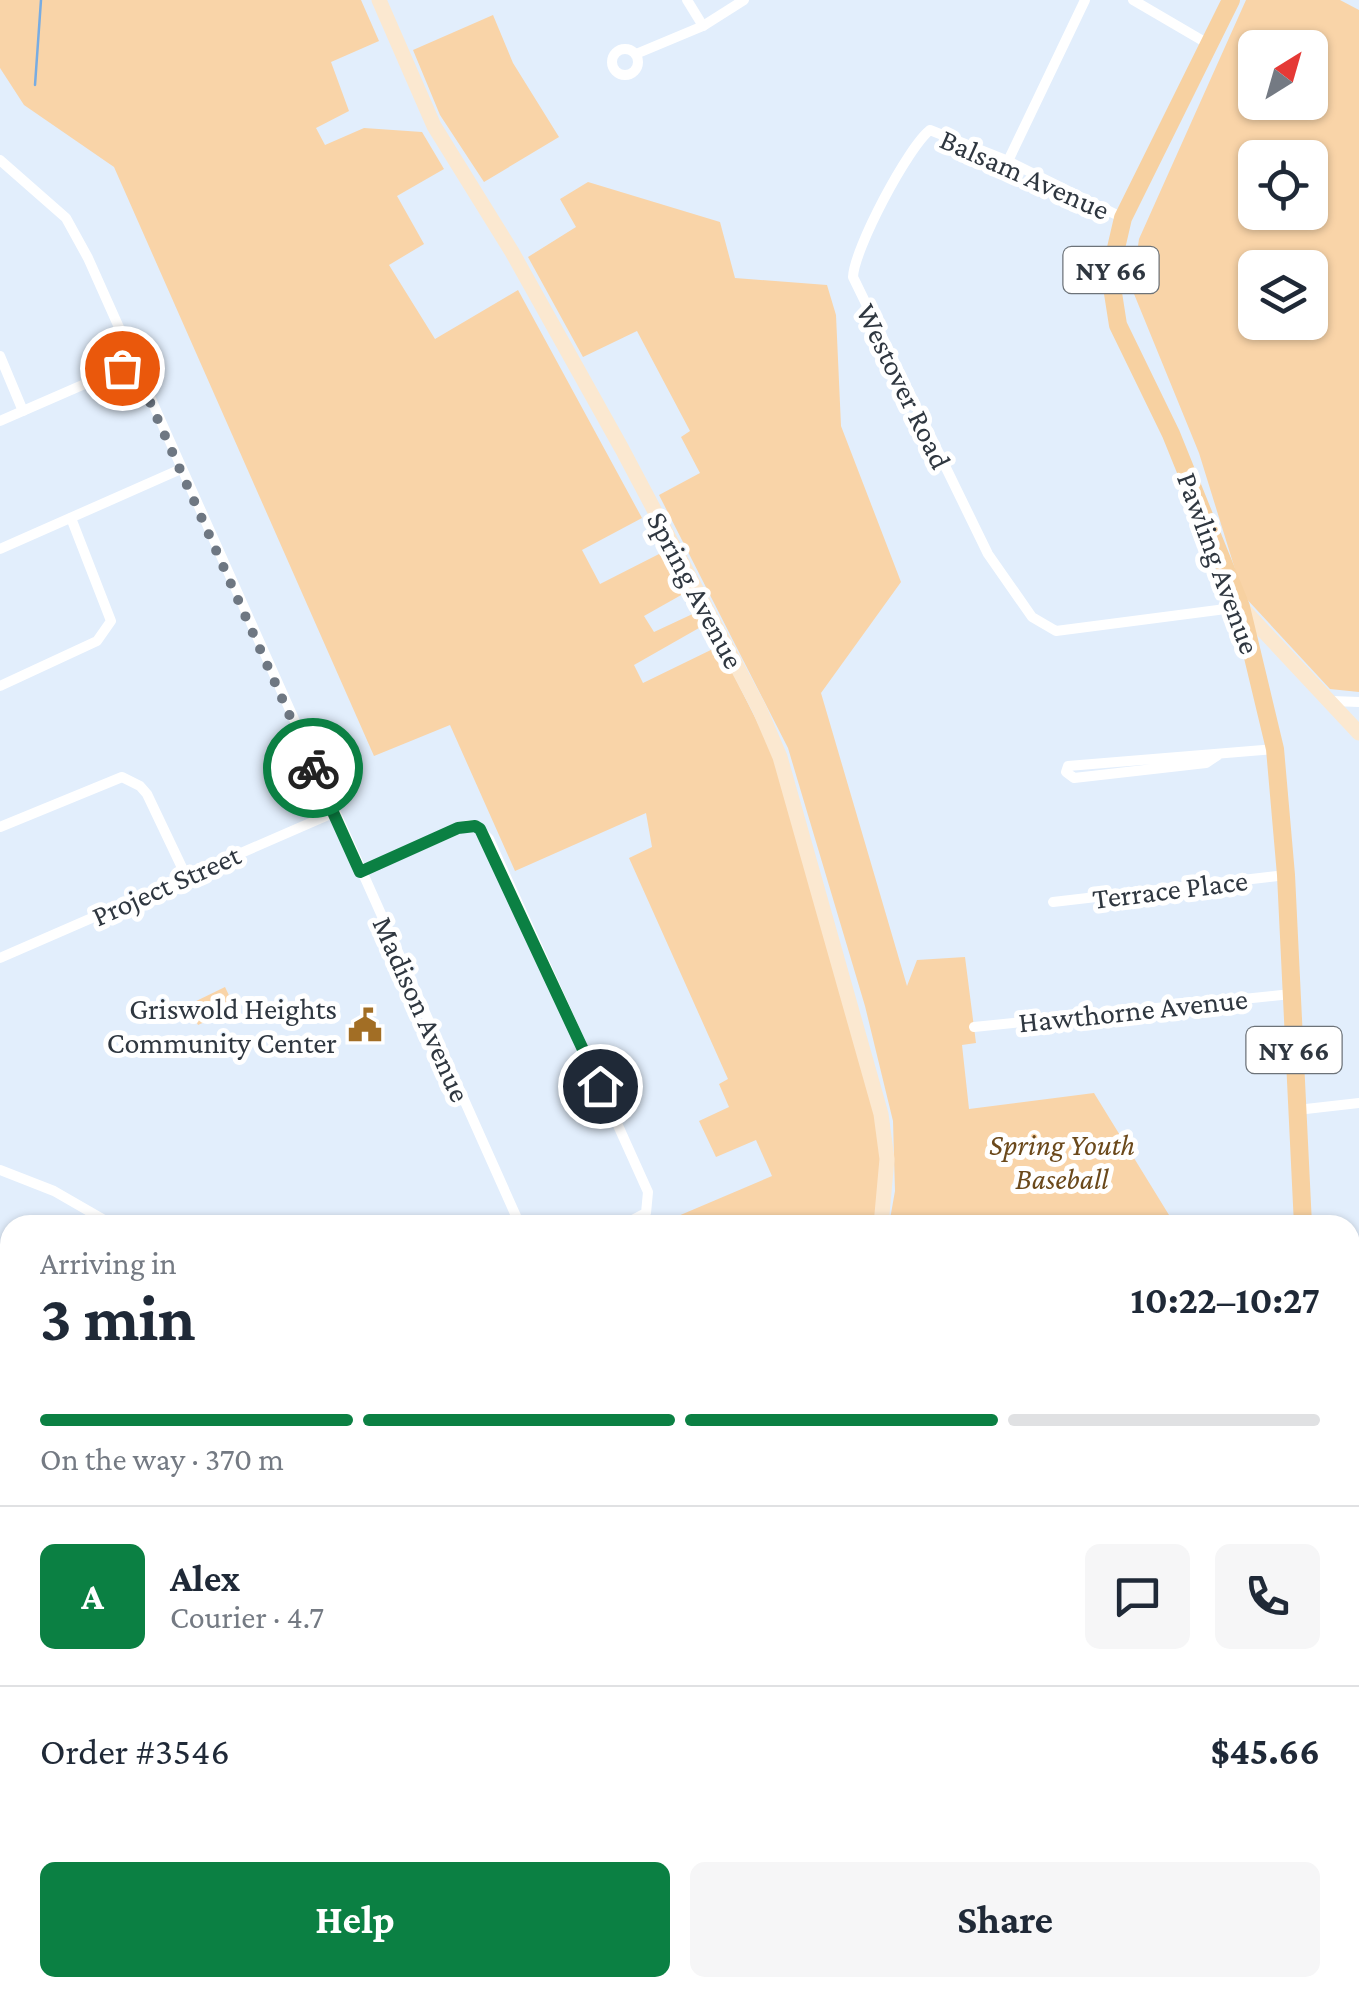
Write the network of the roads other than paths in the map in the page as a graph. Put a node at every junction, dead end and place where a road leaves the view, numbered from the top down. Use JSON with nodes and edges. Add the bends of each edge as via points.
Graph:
{"nodes":[{"id":1,"x":379,"y":0,"type":"edge"},
{"id":2,"x":686,"y":0,"type":"edge"},
{"id":3,"x":744,"y":0,"type":"edge"},
{"id":4,"x":1085,"y":0,"type":"edge"},
{"id":5,"x":1133,"y":0,"type":"edge"},
{"id":6,"x":1231,"y":0,"type":"edge"},
{"id":7,"x":703,"y":26,"type":"junction"},
{"id":8,"x":1210,"y":44,"type":"junction"},
{"id":9,"x":636,"y":54,"type":"dead end"},
{"id":10,"x":927,"y":132,"type":"joint"},
{"id":11,"x":0,"y":160,"type":"edge"},
{"id":12,"x":1008,"y":161,"type":"junction"},
{"id":13,"x":1123,"y":218,"type":"junction"},
{"id":14,"x":0,"y":356,"type":"edge"},
{"id":15,"x":133,"y":364,"type":"junction"},
{"id":16,"x":23,"y":411,"type":"junction"},
{"id":17,"x":0,"y":421,"type":"edge"},
{"id":18,"x":181,"y":469,"type":"junction"},
{"id":19,"x":71,"y":518,"type":"junction"},
{"id":20,"x":0,"y":549,"type":"edge"},
{"id":21,"x":1241,"y":607,"type":"junction"},
{"id":22,"x":0,"y":686,"type":"edge"},
{"id":23,"x":1332,"y":701,"type":"junction"},
{"id":24,"x":1359,"y":702,"type":"edge"},
{"id":25,"x":1359,"y":733,"type":"edge"},
{"id":26,"x":1275,"y":750,"type":"junction"},
{"id":27,"x":1218,"y":755,"type":"junction"},
{"id":28,"x":333,"y":813,"type":"junction"},
{"id":29,"x":0,"y":828,"type":"edge"},
{"id":30,"x":360,"y":872,"type":"junction"},
{"id":31,"x":1286,"y":875,"type":"junction"},
{"id":32,"x":186,"y":876,"type":"junction"},
{"id":33,"x":1053,"y":902,"type":"dead end"},
{"id":34,"x":0,"y":958,"type":"edge"},
{"id":35,"x":1291,"y":994,"type":"junction"},
{"id":36,"x":974,"y":1027,"type":"dead end"},
{"id":37,"x":1359,"y":1103,"type":"edge"},
{"id":38,"x":1298,"y":1110,"type":"junction"},
{"id":39,"x":0,"y":1170,"type":"edge"},
{"id":40,"x":96,"y":1215,"type":"edge"},
{"id":41,"x":515,"y":1215,"type":"edge"},
{"id":42,"x":638,"y":1215,"type":"edge"},
{"id":43,"x":882,"y":1215,"type":"edge"},
{"id":44,"x":1302,"y":1215,"type":"edge"}],
"edges":[{"from":1,"to":43,"type":"street","name":"Spring Avenue","via":[[434,126],[622,449],[780,756],[881,1114],[887,1159]]},
{"from":2,"to":7,"type":"street"},
{"from":3,"to":7,"type":"street"},
{"from":4,"to":12,"type":"street"},
{"from":5,"to":8,"type":"street"},
{"from":6,"to":8,"type":"main road","name":"Pawling Avenue","number":"NY 66"},
{"from":7,"to":9,"type":"street"},
{"from":8,"to":13,"type":"main road","name":"Pawling Avenue","number":"NY 66"},
{"from":10,"to":12,"type":"street","name":"Balsam Avenue"},
{"from":10,"to":21,"type":"street","name":"Westover Road","via":[[888,196],[852,277],[988,554],[1047,629]]},
{"from":11,"to":15,"type":"street","name":"Madison Avenue","via":[[66,218]]},
{"from":12,"to":13,"type":"street","name":"Balsam Avenue"},
{"from":13,"to":21,"type":"main road","name":"Pawling Avenue","number":"NY 66","via":[[1110,274],[1118,325],[1171,434]]},
{"from":14,"to":16,"type":"street"},
{"from":15,"to":16,"type":"street"},
{"from":15,"to":18,"type":"street","name":"Madison Avenue"},
{"from":16,"to":17,"type":"street"},
{"from":18,"to":19,"type":"street"},
{"from":18,"to":28,"type":"street","name":"Madison Avenue"},
{"from":19,"to":20,"type":"street"},
{"from":19,"to":22,"type":"street","via":[[110,621],[97,640]]},
{"from":21,"to":23,"type":"street"},
{"from":21,"to":26,"type":"main road","name":"Pawling Avenue","number":"NY 66"},
{"from":23,"to":24,"type":"street"},
{"from":23,"to":25,"type":"street"},
{"from":26,"to":27,"type":"street"},
{"from":26,"to":31,"type":"main road","name":"Pawling Avenue","number":"NY 66"},
{"from":27,"to":27,"type":"street","via":[[1068,766],[1066,772],[1074,778],[1106,775],[1206,763]]},
{"from":28,"to":30,"type":"street","name":"Madison Avenue"},
{"from":28,"to":32,"type":"street","name":"Project Street"},
{"from":29,"to":32,"type":"street","via":[[122,778],[132,780],[147,794]]},
{"from":30,"to":41,"type":"street","name":"Madison Avenue"},
{"from":30,"to":42,"type":"street","via":[[458,828],[480,829],[648,1192],[650,1207]]},
{"from":31,"to":33,"type":"street","name":"Terrace Place"},
{"from":31,"to":35,"type":"main road","name":"Pawling Avenue","number":"NY 66"},
{"from":32,"to":34,"type":"street","name":"Project Street"},
{"from":35,"to":36,"type":"street","name":"Hawthorne Avenue"},
{"from":35,"to":38,"type":"main road","name":"Pawling Avenue","number":"NY 66"},
{"from":37,"to":38,"type":"street"},
{"from":38,"to":44,"type":"main road","name":"Pawling Avenue","number":"NY 66"},
{"from":39,"to":40,"type":"street"}]}
